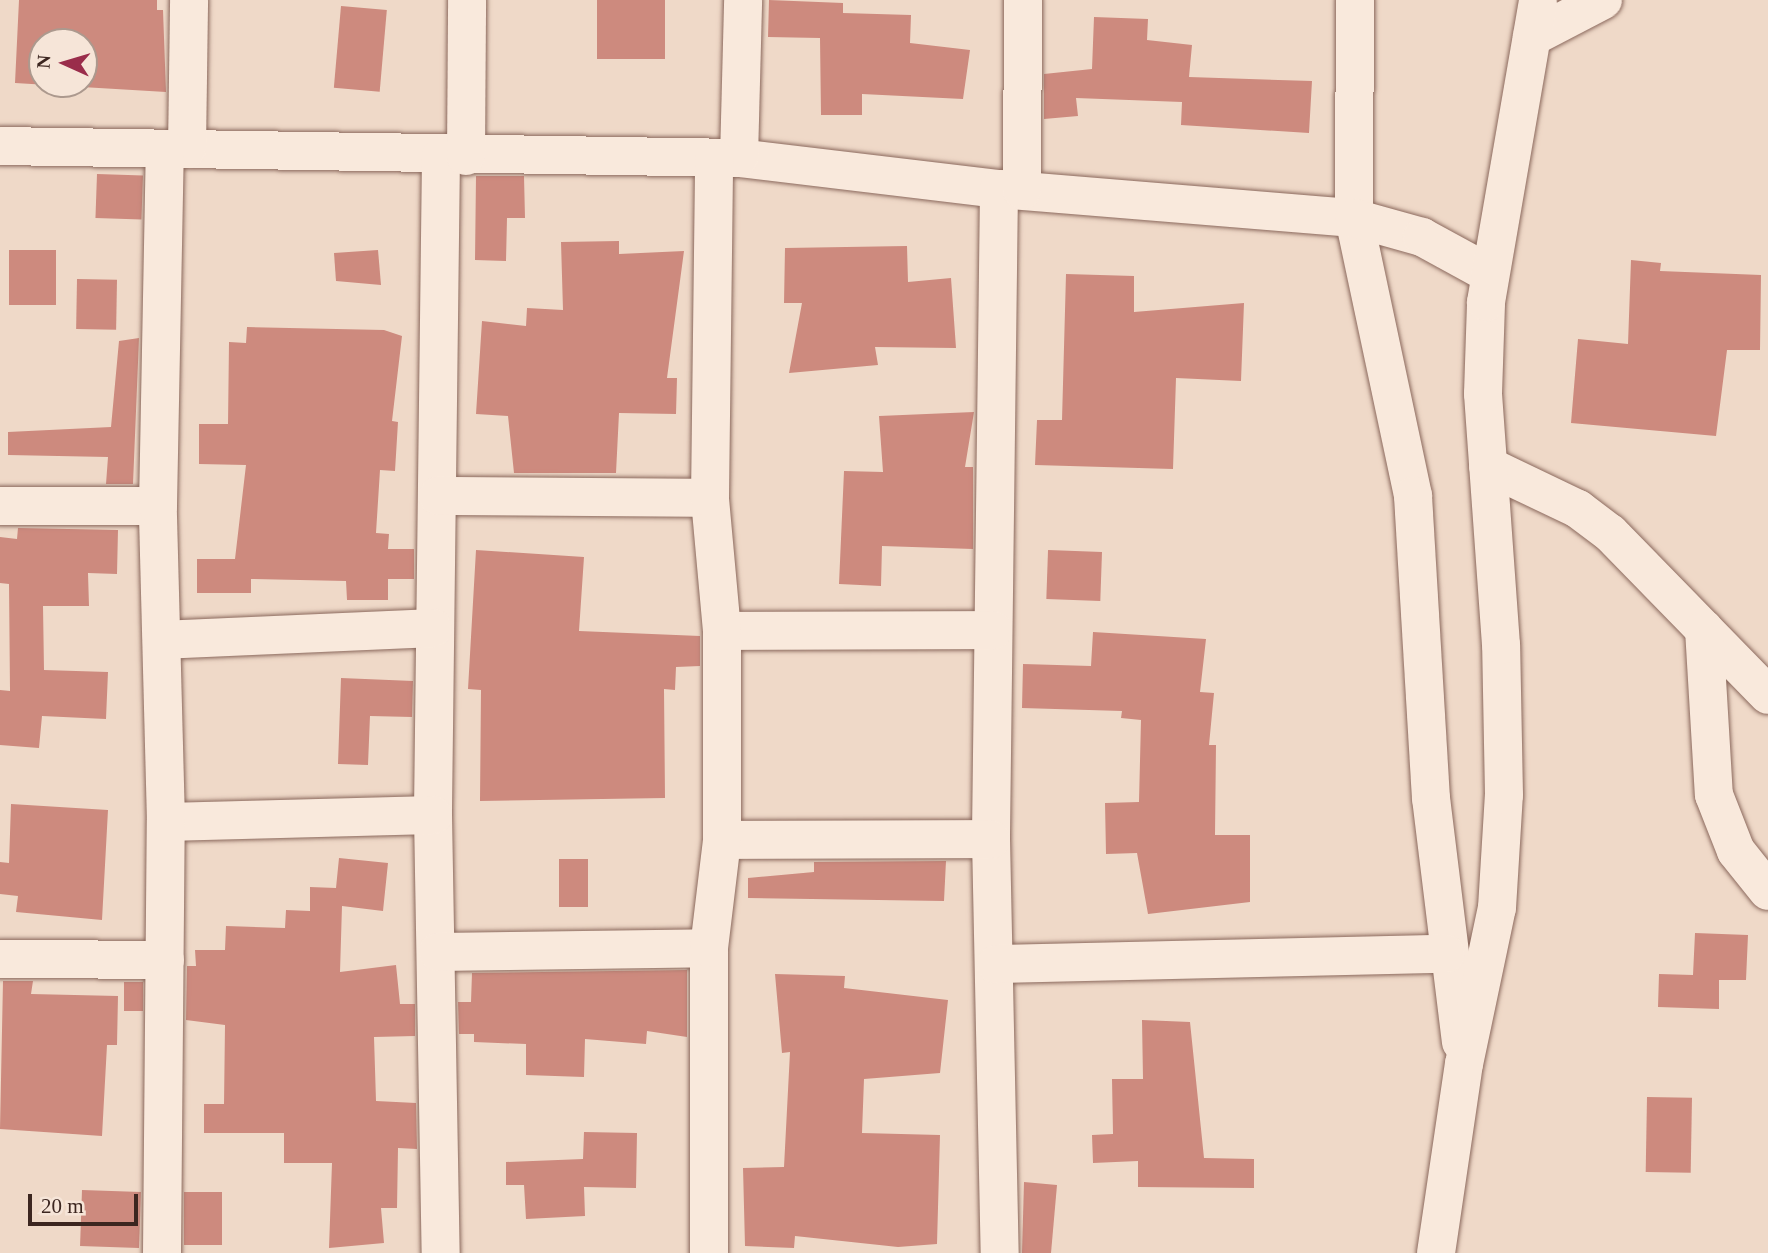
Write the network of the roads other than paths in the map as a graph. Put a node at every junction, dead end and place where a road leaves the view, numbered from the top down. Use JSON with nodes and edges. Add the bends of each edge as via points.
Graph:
{"nodes":[{"id":1,"x":189,"y":0,"type":"edge"},
{"id":2,"x":467,"y":0,"type":"edge"},
{"id":3,"x":743,"y":0,"type":"edge"},
{"id":4,"x":1023,"y":0,"type":"edge"},
{"id":5,"x":1355,"y":0,"type":"edge"},
{"id":6,"x":1603,"y":0,"type":"edge"},
{"id":7,"x":1535,"y":18,"type":"edge"},
{"id":8,"x":0,"y":146,"type":"edge"},
{"id":9,"x":176,"y":149,"type":"junction"},
{"id":10,"x":453,"y":156,"type":"junction"},
{"id":11,"x":727,"y":158,"type":"junction"},
{"id":12,"x":1010,"y":190,"type":"junction"},
{"id":13,"x":1354,"y":218,"type":"junction"},
{"id":14,"x":1490,"y":274,"type":"junction"},
{"id":15,"x":1488,"y":467,"type":"junction"},
{"id":16,"x":438,"y":496,"type":"junction"},
{"id":17,"x":710,"y":498,"type":"junction"},
{"id":18,"x":0,"y":506,"type":"edge"},
{"id":19,"x":158,"y":506,"type":"junction"},
{"id":20,"x":433,"y":628,"type":"junction"},
{"id":21,"x":1704,"y":629,"type":"junction"},
{"id":22,"x":993,"y":630,"type":"junction"},
{"id":23,"x":722,"y":631,"type":"junction"},
{"id":24,"x":162,"y":640,"type":"junction"},
{"id":25,"x":1768,"y":695,"type":"edge"},
{"id":26,"x":433,"y":815,"type":"junction"},
{"id":27,"x":166,"y":822,"type":"junction"},
{"id":28,"x":991,"y":839,"type":"junction"},
{"id":29,"x":722,"y":841,"type":"junction"},
{"id":30,"x":1768,"y":891,"type":"edge"},
{"id":31,"x":709,"y":948,"type":"junction"},
{"id":32,"x":438,"y":952,"type":"junction"},
{"id":33,"x":1446,"y":954,"type":"junction"},
{"id":34,"x":0,"y":959,"type":"edge"},
{"id":35,"x":165,"y":960,"type":"junction"},
{"id":36,"x":996,"y":964,"type":"junction"},
{"id":37,"x":1464,"y":1064,"type":"junction"},
{"id":38,"x":162,"y":1253,"type":"edge"},
{"id":39,"x":441,"y":1253,"type":"edge"},
{"id":40,"x":709,"y":1253,"type":"edge"},
{"id":41,"x":1000,"y":1253,"type":"edge"},
{"id":42,"x":1436,"y":1253,"type":"edge"}],
"edges":[{"from":1,"to":9,"type":"street"},
{"from":2,"to":10,"type":"street"},
{"from":3,"to":11,"type":"street"},
{"from":4,"to":12,"type":"street"},
{"from":5,"to":13,"type":"street"},
{"from":6,"to":7,"type":"street"},
{"from":7,"to":14,"type":"street"},
{"from":8,"to":9,"type":"street"},
{"from":9,"to":10,"type":"street"},
{"from":9,"to":19,"type":"street"},
{"from":10,"to":11,"type":"street"},
{"from":10,"to":16,"type":"street"},
{"from":11,"to":12,"type":"street"},
{"from":11,"to":17,"type":"street"},
{"from":12,"to":13,"type":"street"},
{"from":12,"to":22,"type":"street"},
{"from":13,"to":14,"type":"street","via":[[1422,237]]},
{"from":13,"to":33,"type":"street","via":[[1413,496]]},
{"from":14,"to":15,"type":"street","via":[[1483,394]]},
{"from":15,"to":21,"type":"street","via":[[1588,517],[1647,564]]},
{"from":15,"to":37,"type":"street","via":[[1504,795],[1497,908]]},
{"from":16,"to":17,"type":"street"},
{"from":16,"to":20,"type":"street"},
{"from":17,"to":23,"type":"street"},
{"from":18,"to":19,"type":"street"},
{"from":19,"to":24,"type":"street"},
{"from":20,"to":24,"type":"street"},
{"from":20,"to":26,"type":"street"},
{"from":21,"to":25,"type":"street"},
{"from":21,"to":30,"type":"street","via":[[1714,795],[1736,851]]},
{"from":22,"to":23,"type":"street"},
{"from":22,"to":28,"type":"street"},
{"from":23,"to":29,"type":"street"},
{"from":24,"to":27,"type":"street"},
{"from":26,"to":27,"type":"street"},
{"from":26,"to":32,"type":"street"},
{"from":27,"to":35,"type":"street"},
{"from":28,"to":29,"type":"street"},
{"from":28,"to":36,"type":"street"},
{"from":29,"to":31,"type":"street"},
{"from":31,"to":32,"type":"street"},
{"from":31,"to":40,"type":"street"},
{"from":32,"to":39,"type":"street"},
{"from":33,"to":36,"type":"street"},
{"from":33,"to":37,"type":"street"},
{"from":34,"to":35,"type":"street"},
{"from":35,"to":38,"type":"street"},
{"from":36,"to":41,"type":"street"},
{"from":37,"to":42,"type":"street"}]}
